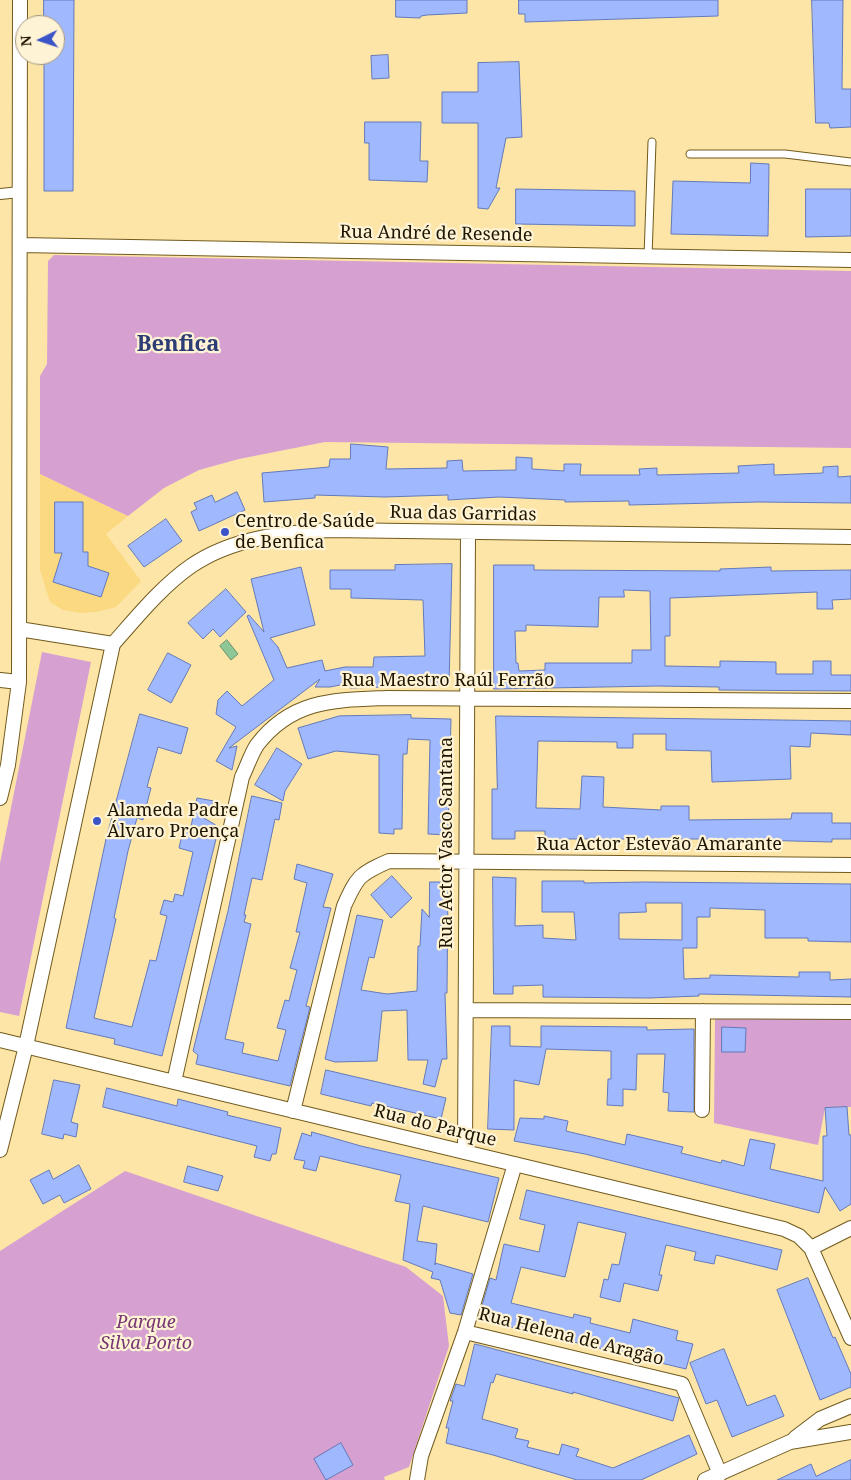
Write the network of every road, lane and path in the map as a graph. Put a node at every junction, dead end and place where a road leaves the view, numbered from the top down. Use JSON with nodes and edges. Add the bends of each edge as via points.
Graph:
{"nodes":[{"id":1,"x":20,"y":0,"type":"edge"},
{"id":2,"x":652,"y":142,"type":"dead end"},
{"id":3,"x":690,"y":154,"type":"dead end"},
{"id":4,"x":851,"y":162,"type":"edge"},
{"id":5,"x":20,"y":192,"type":"junction"},
{"id":6,"x":0,"y":194,"type":"edge"},
{"id":7,"x":20,"y":245,"type":"junction"},
{"id":8,"x":648,"y":256,"type":"junction"},
{"id":9,"x":851,"y":260,"type":"edge"},
{"id":10,"x":468,"y":533,"type":"junction"},
{"id":11,"x":851,"y":537,"type":"edge"},
{"id":12,"x":19,"y":629,"type":"junction"},
{"id":13,"x":113,"y":644,"type":"junction"},
{"id":14,"x":0,"y":680,"type":"edge"},
{"id":15,"x":19,"y":682,"type":"junction"},
{"id":16,"x":467,"y":698,"type":"junction"},
{"id":17,"x":851,"y":701,"type":"edge"},
{"id":18,"x":0,"y":798,"type":"edge"},
{"id":19,"x":466,"y":863,"type":"junction"},
{"id":20,"x":851,"y":865,"type":"edge"},
{"id":21,"x":466,"y":1010,"type":"junction"},
{"id":22,"x":703,"y":1011,"type":"junction"},
{"id":23,"x":851,"y":1012,"type":"edge"},
{"id":24,"x":0,"y":1040,"type":"edge"},
{"id":25,"x":26,"y":1046,"type":"junction"},
{"id":26,"x":174,"y":1082,"type":"junction"},
{"id":27,"x":702,"y":1110,"type":"dead end"},
{"id":28,"x":293,"y":1111,"type":"junction"},
{"id":29,"x":0,"y":1150,"type":"edge"},
{"id":30,"x":465,"y":1152,"type":"junction"},
{"id":31,"x":516,"y":1164,"type":"junction"},
{"id":32,"x":851,"y":1228,"type":"edge"},
{"id":33,"x":811,"y":1248,"type":"junction"},
{"id":34,"x":466,"y":1332,"type":"junction"},
{"id":35,"x":851,"y":1338,"type":"edge"},
{"id":36,"x":851,"y":1406,"type":"edge"},
{"id":37,"x":851,"y":1432,"type":"edge"},
{"id":38,"x":790,"y":1442,"type":"junction"},
{"id":39,"x":720,"y":1474,"type":"junction"},
{"id":40,"x":417,"y":1480,"type":"edge"},
{"id":41,"x":705,"y":1480,"type":"edge"}],
"edges":[{"from":1,"to":5,"type":"street"},
{"from":2,"to":8,"type":"lane"},
{"from":3,"to":4,"type":"lane","via":[[785,154]]},
{"from":5,"to":6,"type":"street"},
{"from":5,"to":7,"type":"street"},
{"from":7,"to":8,"type":"street","name":"Rua André de Resende"},
{"from":7,"to":12,"type":"street"},
{"from":8,"to":9,"type":"street","name":"Rua André de Resende"},
{"from":10,"to":11,"type":"street","name":"Rua das Garridas"},
{"from":10,"to":13,"type":"street","name":"Rua das Garridas","via":[[330,530],[286,533],[230,546],[192,566],[158,594]]},
{"from":10,"to":16,"type":"street","name":"Rua Actor Vasco Santana"},
{"from":12,"to":13,"type":"street"},
{"from":12,"to":15,"type":"street"},
{"from":13,"to":25,"type":"street"},
{"from":14,"to":15,"type":"street"},
{"from":15,"to":18,"type":"street"},
{"from":16,"to":17,"type":"street","name":"Rua Maestro Raúl Ferrão"},
{"from":16,"to":19,"type":"street","name":"Rua Actor Vasco Santana"},
{"from":16,"to":26,"type":"street","name":"Rua Maestro Raúl Ferrão","via":[[331,700],[296,711],[275,726],[256,746],[242,777]]},
{"from":19,"to":20,"type":"street","name":"Rua Actor Estevão Amarante"},
{"from":19,"to":21,"type":"street","name":"Rua Actor Vasco Santana"},
{"from":19,"to":28,"type":"street","name":"Rua Actor Estevão Amarante","via":[[389,861],[364,871],[352,887],[344,906]]},
{"from":21,"to":22,"type":"street"},
{"from":21,"to":30,"type":"street","name":"Rua Actor Vasco Santana"},
{"from":22,"to":23,"type":"street"},
{"from":22,"to":27,"type":"street"},
{"from":24,"to":25,"type":"street","name":"Rua do Parque"},
{"from":25,"to":26,"type":"street","name":"Rua do Parque"},
{"from":25,"to":29,"type":"street"},
{"from":26,"to":28,"type":"street","name":"Rua do Parque"},
{"from":28,"to":30,"type":"street","name":"Rua do Parque"},
{"from":30,"to":31,"type":"street","name":"Rua do Parque"},
{"from":31,"to":33,"type":"street","name":"Rua do Parque","via":[[784,1229],[800,1236]]},
{"from":31,"to":34,"type":"street","name":"Rua Helena de Aragão"},
{"from":32,"to":33,"type":"street"},
{"from":33,"to":35,"type":"street"},
{"from":34,"to":39,"type":"street","name":"Rua Helena de Aragão","via":[[682,1384]]},
{"from":34,"to":40,"type":"street","via":[[421,1456]]},
{"from":36,"to":38,"type":"street","via":[[820,1419]]},
{"from":37,"to":38,"type":"street"},
{"from":38,"to":39,"type":"street"},
{"from":39,"to":41,"type":"street"}]}
